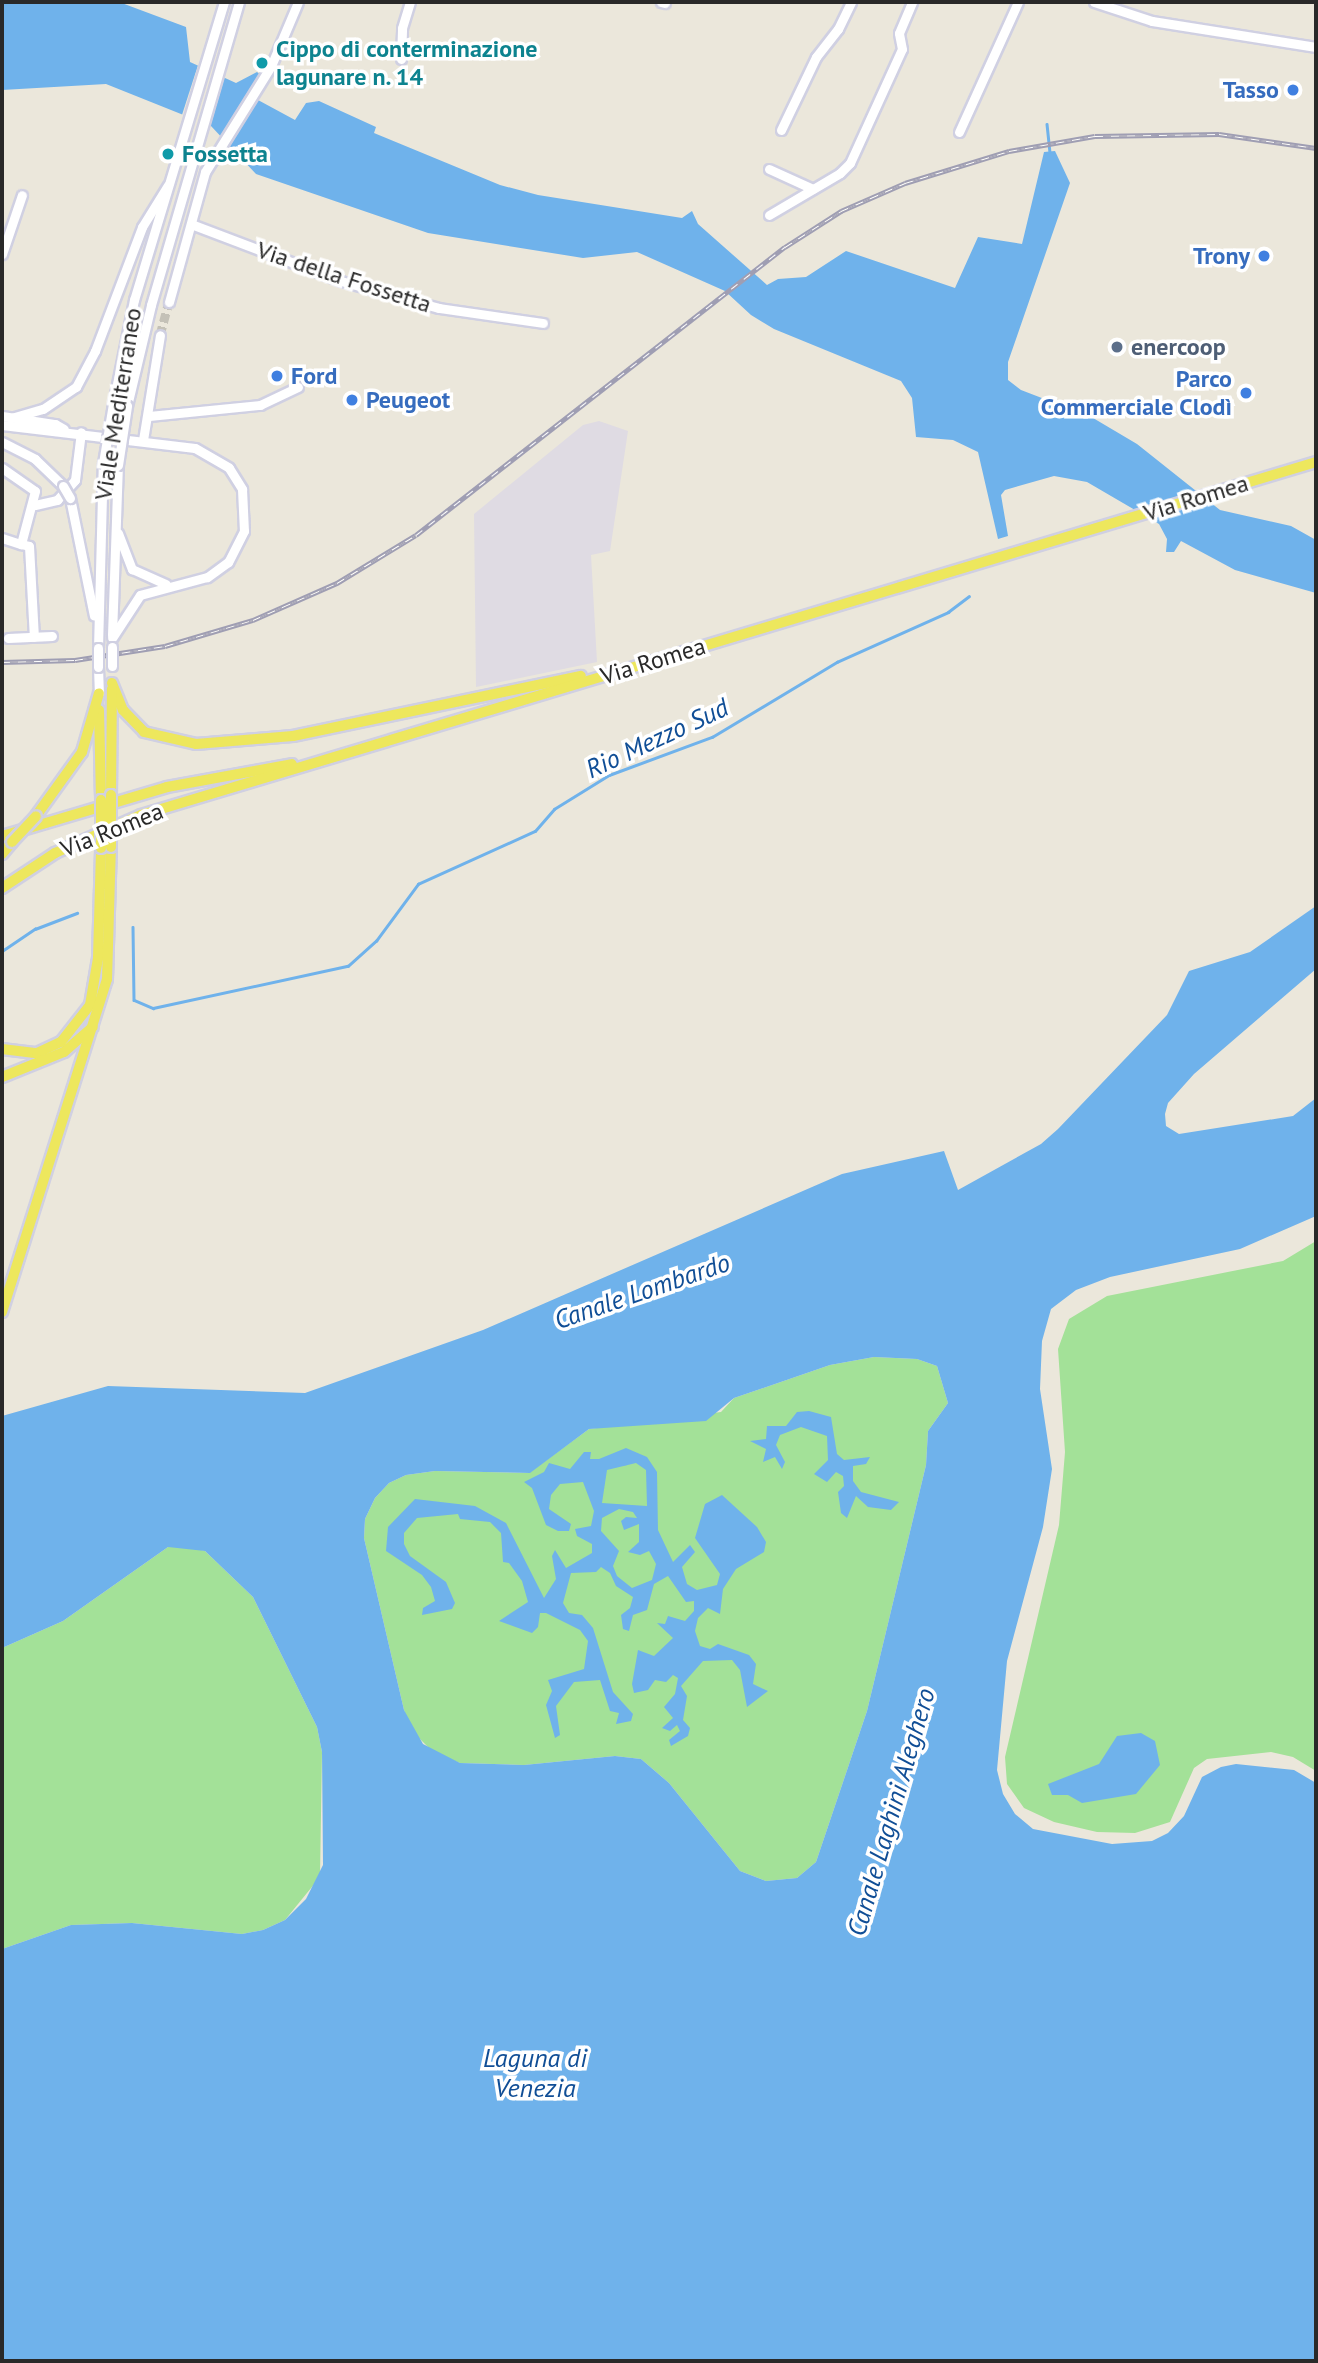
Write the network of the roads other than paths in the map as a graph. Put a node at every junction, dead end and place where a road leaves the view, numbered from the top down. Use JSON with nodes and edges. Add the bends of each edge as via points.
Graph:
{"nodes":[{"id":1,"x":224,"y":2,"type":"edge"},
{"id":2,"x":239,"y":2,"type":"edge"},
{"id":3,"x":298,"y":2,"type":"edge"},
{"id":4,"x":410,"y":2,"type":"edge"},
{"id":5,"x":851,"y":2,"type":"edge"},
{"id":6,"x":912,"y":2,"type":"edge"},
{"id":7,"x":1018,"y":2,"type":"edge"},
{"id":8,"x":1095,"y":2,"type":"edge"},
{"id":9,"x":1316,"y":47,"type":"edge"},
{"id":10,"x":401,"y":59,"type":"dead end"},
{"id":11,"x":781,"y":130,"type":"dead end"},
{"id":12,"x":959,"y":132,"type":"dead end"},
{"id":13,"x":769,"y":169,"type":"dead end"},
{"id":14,"x":176,"y":172,"type":"junction"},
{"id":15,"x":813,"y":189,"type":"junction"},
{"id":16,"x":22,"y":195,"type":"dead end"},
{"id":17,"x":769,"y":215,"type":"dead end"},
{"id":18,"x":191,"y":224,"type":"junction"},
{"id":19,"x":2,"y":254,"type":"edge"},
{"id":20,"x":169,"y":302,"type":"tunnel mouth"},
{"id":21,"x":543,"y":323,"type":"dead end"},
{"id":22,"x":160,"y":335,"type":"tunnel mouth"},
{"id":23,"x":298,"y":387,"type":"dead end"},
{"id":24,"x":149,"y":416,"type":"junction"},
{"id":25,"x":6,"y":417,"type":"edge"},
{"id":26,"x":2,"y":425,"type":"edge"},
{"id":27,"x":64,"y":429,"type":"junction"},
{"id":28,"x":81,"y":432,"type":"junction"},
{"id":29,"x":143,"y":440,"type":"junction"},
{"id":30,"x":2,"y":442,"type":"edge"},
{"id":31,"x":1315,"y":462,"type":"edge"},
{"id":32,"x":2,"y":468,"type":"edge"},
{"id":33,"x":35,"y":505,"type":"junction"},
{"id":34,"x":115,"y":516,"type":"junction"},
{"id":35,"x":2,"y":538,"type":"edge"},
{"id":36,"x":21,"y":544,"type":"junction"},
{"id":37,"x":168,"y":585,"type":"junction"},
{"id":38,"x":98,"y":634,"type":"junction"},
{"id":39,"x":34,"y":636,"type":"junction"},
{"id":40,"x":52,"y":636,"type":"dead end"},
{"id":41,"x":8,"y":638,"type":"dead end"},
{"id":42,"x":112,"y":643,"type":"junction"},
{"id":43,"x":621,"y":670,"type":"junction"},
{"id":44,"x":112,"y":683,"type":"junction"},
{"id":45,"x":99,"y":693,"type":"junction"},
{"id":46,"x":340,"y":756,"type":"junction"},
{"id":47,"x":106,"y":797,"type":"junction"},
{"id":48,"x":2,"y":836,"type":"edge"},
{"id":49,"x":106,"y":848,"type":"junction"},
{"id":50,"x":2,"y":854,"type":"edge"},
{"id":51,"x":22,"y":874,"type":"junction"},
{"id":52,"x":2,"y":888,"type":"edge"},
{"id":53,"x":2,"y":894,"type":"edge"},
{"id":54,"x":95,"y":1025,"type":"junction"},
{"id":55,"x":2,"y":1049,"type":"edge"},
{"id":56,"x":2,"y":1077,"type":"edge"},
{"id":57,"x":2,"y":1312,"type":"edge"}],
"edges":[{"from":1,"to":14,"type":"street","name":"Viale Mediterraneo"},
{"from":2,"to":34,"type":"street","name":"Viale Mediterraneo","bridge":true,"via":[[127,406]]},
{"from":3,"to":18,"type":"street","via":[[271,66],[208,167]]},
{"from":4,"to":10,"type":"street","via":[[402,28]]},
{"from":5,"to":11,"type":"street","via":[[816,57]]},
{"from":6,"to":15,"type":"street","via":[[899,33],[902,49],[850,163]]},
{"from":7,"to":12,"type":"street"},
{"from":8,"to":9,"type":"street","via":[[1152,22]]},
{"from":13,"to":15,"type":"street"},
{"from":14,"to":25,"type":"street","via":[[142,228],[95,351],[76,387],[54,404]]},
{"from":14,"to":38,"type":"street","name":"Viale Mediterraneo","bridge":true,"via":[[134,300],[103,463]]},
{"from":15,"to":17,"type":"street"},
{"from":16,"to":19,"type":"street"},
{"from":18,"to":20,"type":"street"},
{"from":18,"to":21,"type":"street","name":"Via della Fossetta","via":[[341,281],[439,308]]},
{"from":22,"to":24,"type":"street"},
{"from":23,"to":24,"type":"street","via":[[260,405]]},
{"from":24,"to":29,"type":"street"},
{"from":25,"to":27,"type":"street"},
{"from":26,"to":27,"type":"street","via":[[55,433]]},
{"from":27,"to":28,"type":"street"},
{"from":28,"to":29,"type":"street"},
{"from":28,"to":33,"type":"street","via":[[75,480],[57,500]]},
{"from":29,"to":37,"type":"street","via":[[195,448],[219,460],[237,479],[246,502],[244,531],[228,562],[207,578]]},
{"from":30,"to":38,"type":"street","bridge":true,"via":[[35,459],[70,498]]},
{"from":31,"to":43,"type":"main road","name":"Via Romea"},
{"from":32,"to":33,"type":"street","via":[[35,491]]},
{"from":33,"to":36,"type":"street"},
{"from":34,"to":37,"type":"street","via":[[121,548],[132,569]]},
{"from":34,"to":42,"type":"street","name":"Viale Mediterraneo"},
{"from":35,"to":36,"type":"street"},
{"from":36,"to":39,"type":"street","via":[[29,546]]},
{"from":37,"to":42,"type":"street","via":[[140,595]]},
{"from":38,"to":45,"type":"street","name":"Viale Mediterraneo","bridge":true},
{"from":39,"to":40,"type":"street"},
{"from":39,"to":41,"type":"street"},
{"from":42,"to":44,"type":"street","name":"Viale Mediterraneo","bridge":true},
{"from":43,"to":44,"type":"main road","via":[[293,736],[196,744],[144,732],[123,710]]},
{"from":43,"to":46,"type":"main road","name":"Via Romea"},
{"from":44,"to":47,"type":"main road"},
{"from":45,"to":47,"type":"main road"},
{"from":45,"to":50,"type":"main road","bridge":true,"via":[[82,752]]},
{"from":46,"to":48,"type":"main road","via":[[167,787]]},
{"from":46,"to":51,"type":"main road","name":"Via Romea","via":[[141,815],[82,838]]},
{"from":47,"to":49,"type":"main road","bridge":true},
{"from":49,"to":54,"type":"main road","via":[[110,950]]},
{"from":49,"to":55,"type":"main road","via":[[99,958],[90,1005],[61,1042],[37,1054]]},
{"from":51,"to":52,"type":"main road","name":"Via Romea"},
{"from":51,"to":53,"type":"main road"},
{"from":54,"to":56,"type":"main road","via":[[64,1052]]},
{"from":54,"to":57,"type":"main road"}]}
